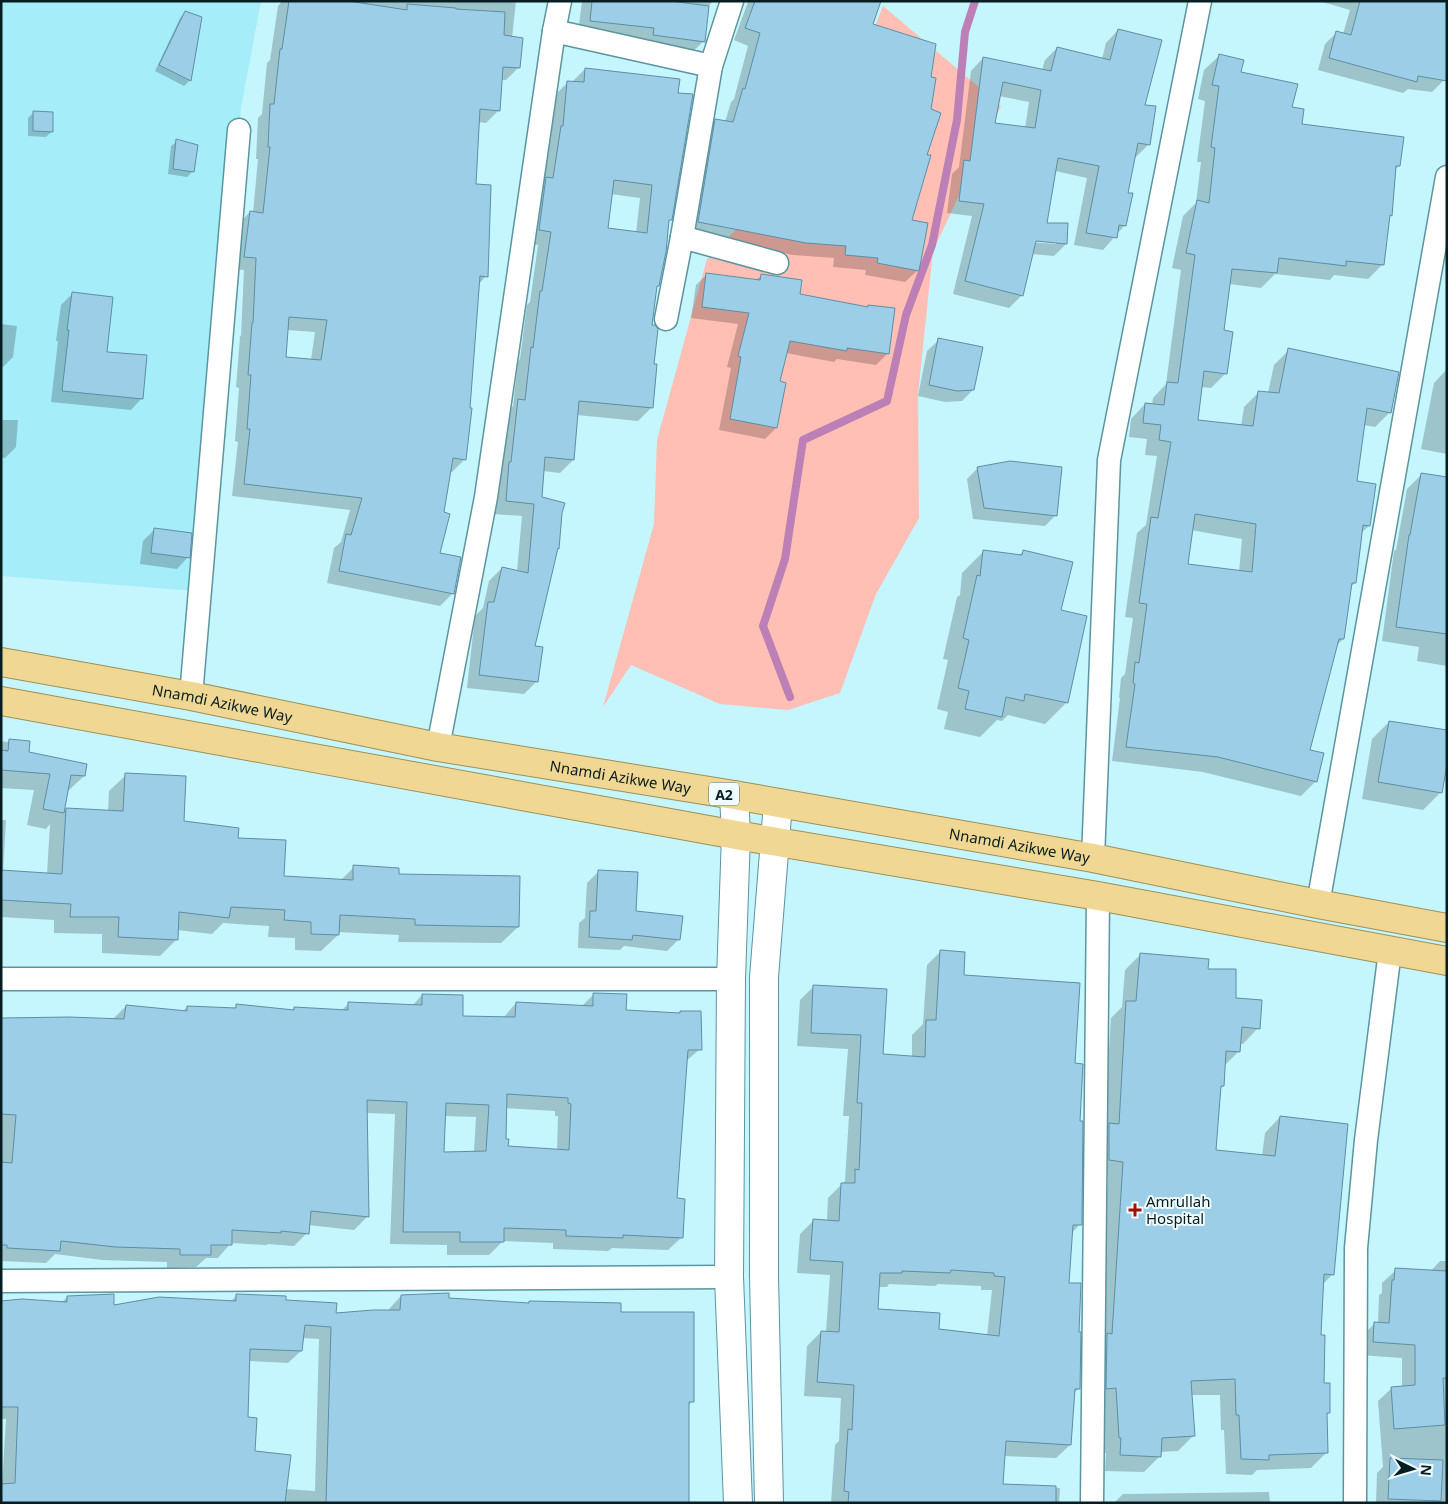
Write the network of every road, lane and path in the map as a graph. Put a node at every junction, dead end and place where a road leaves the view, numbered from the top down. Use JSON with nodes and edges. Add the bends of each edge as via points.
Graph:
{"nodes":[{"id":1,"x":560,"y":1,"type":"edge"},
{"id":2,"x":732,"y":1,"type":"edge"},
{"id":3,"x":1200,"y":1,"type":"edge"},
{"id":4,"x":554,"y":31,"type":"junction"},
{"id":5,"x":711,"y":66,"type":"junction"},
{"id":6,"x":239,"y":130,"type":"dead end"},
{"id":7,"x":1447,"y":177,"type":"edge"},
{"id":8,"x":682,"y":237,"type":"junction"},
{"id":9,"x":777,"y":263,"type":"dead end"},
{"id":10,"x":666,"y":319,"type":"dead end"},
{"id":11,"x":1,"y":662,"type":"edge"},
{"id":12,"x":191,"y":696,"type":"junction"},
{"id":13,"x":1,"y":701,"type":"edge"},
{"id":14,"x":438,"y":747,"type":"junction"},
{"id":15,"x":734,"y":795,"type":"junction"},
{"id":16,"x":778,"y":803,"type":"junction"},
{"id":17,"x":736,"y":835,"type":"junction"},
{"id":18,"x":774,"y":842,"type":"junction"},
{"id":19,"x":1093,"y":858,"type":"junction"},
{"id":20,"x":1098,"y":896,"type":"junction"},
{"id":21,"x":1318,"y":904,"type":"junction"},
{"id":22,"x":1447,"y":928,"type":"edge"},
{"id":23,"x":1390,"y":951,"type":"junction"},
{"id":24,"x":1447,"y":961,"type":"edge"},
{"id":25,"x":1,"y":979,"type":"edge"},
{"id":26,"x":731,"y":979,"type":"junction"},
{"id":27,"x":729,"y":1276,"type":"junction"},
{"id":28,"x":1,"y":1281,"type":"edge"},
{"id":29,"x":738,"y":1503,"type":"edge"},
{"id":30,"x":769,"y":1503,"type":"edge"},
{"id":31,"x":1092,"y":1503,"type":"edge"},
{"id":32,"x":1355,"y":1503,"type":"edge"}],
"edges":[{"from":1,"to":4,"type":"street"},
{"from":2,"to":5,"type":"street"},
{"from":3,"to":19,"type":"street","via":[[1110,460]]},
{"from":4,"to":5,"type":"street"},
{"from":4,"to":14,"type":"street","via":[[486,496]]},
{"from":5,"to":8,"type":"street"},
{"from":6,"to":12,"type":"street"},
{"from":7,"to":21,"type":"street"},
{"from":8,"to":9,"type":"street"},
{"from":8,"to":10,"type":"street"},
{"from":11,"to":12,"type":"highway","name":"Nnamdi Azikwe Way","number":"A2"},
{"from":12,"to":14,"type":"highway","name":"Nnamdi Azikwe Way","number":"A2"},
{"from":13,"to":17,"type":"highway"},
{"from":14,"to":15,"type":"highway","name":"Nnamdi Azikwe Way","number":"A2"},
{"from":15,"to":16,"type":"highway","name":"Nnamdi Azikwe Way","number":"A2"},
{"from":15,"to":17,"type":"street"},
{"from":16,"to":18,"type":"street"},
{"from":16,"to":19,"type":"highway","name":"Nnamdi Azikwe Way","number":"A2"},
{"from":17,"to":18,"type":"highway"},
{"from":17,"to":26,"type":"street"},
{"from":18,"to":20,"type":"highway"},
{"from":18,"to":30,"type":"street","via":[[764,977],[764,1276]]},
{"from":19,"to":21,"type":"highway","name":"Nnamdi Azikwe Way","number":"A2"},
{"from":20,"to":23,"type":"highway"},
{"from":20,"to":31,"type":"street"},
{"from":21,"to":22,"type":"highway","name":"Nnamdi Azikwe Way","number":"A2"},
{"from":23,"to":24,"type":"highway"},
{"from":23,"to":32,"type":"street","via":[[1356,1248]]},
{"from":25,"to":26,"type":"street"},
{"from":26,"to":27,"type":"street"},
{"from":27,"to":28,"type":"street"},
{"from":27,"to":29,"type":"street"}]}
